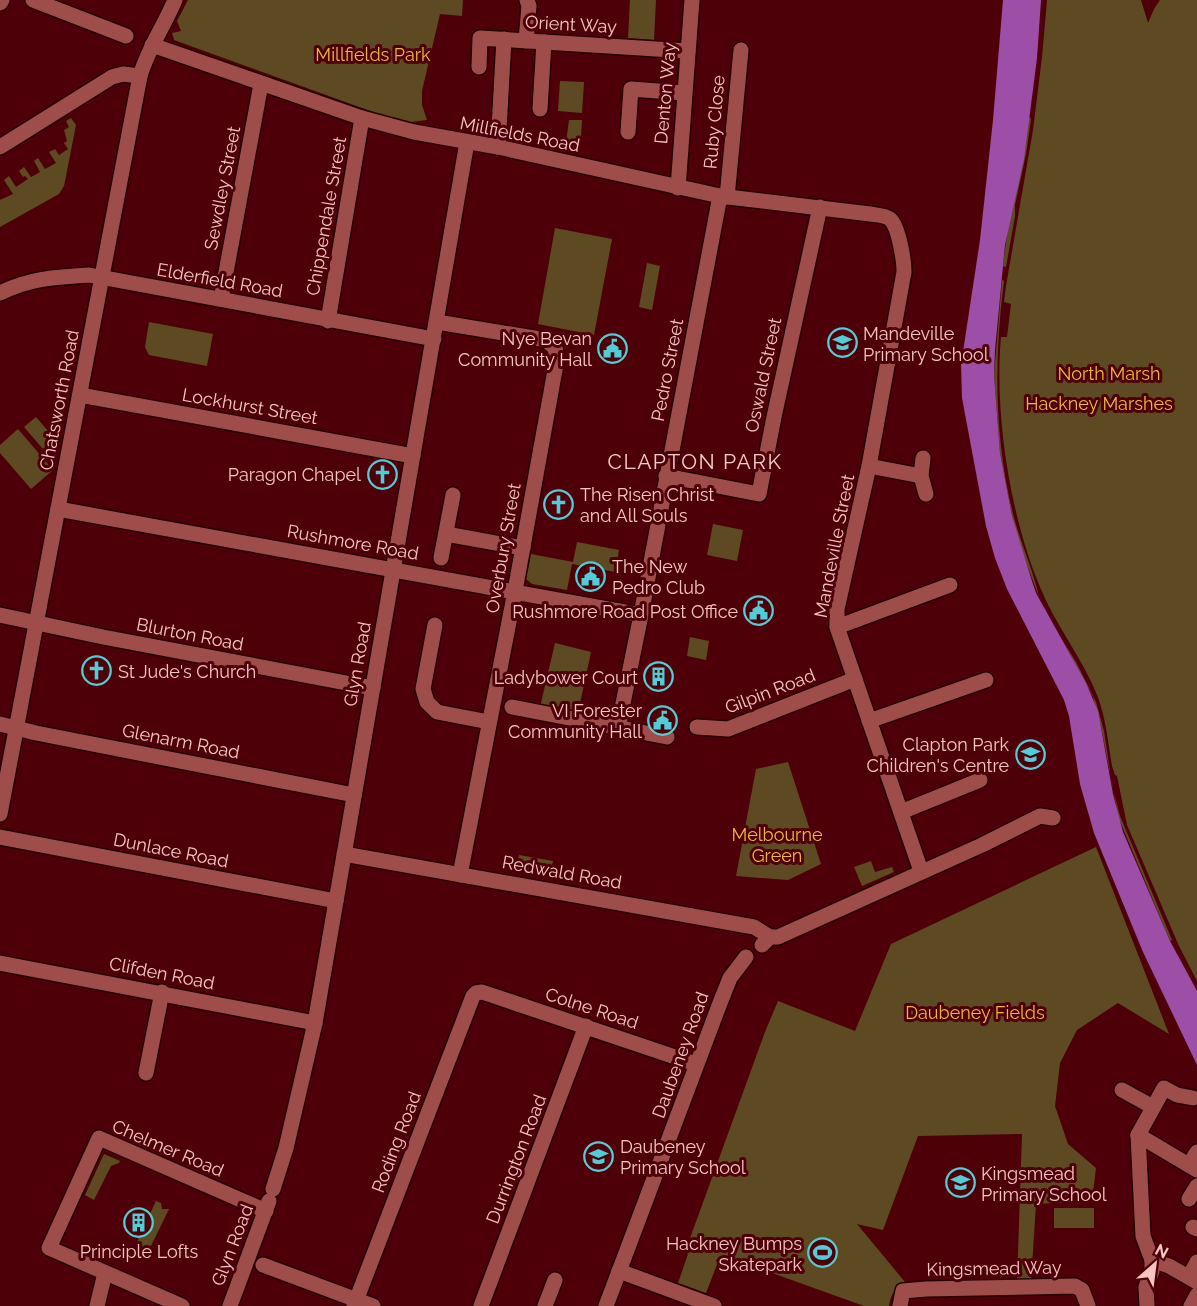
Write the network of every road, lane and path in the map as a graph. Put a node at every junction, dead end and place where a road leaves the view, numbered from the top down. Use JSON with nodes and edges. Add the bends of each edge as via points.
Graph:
{"nodes":[{"id":1,"x":33,"y":0,"type":"edge"},
{"id":2,"x":174,"y":0,"type":"edge"},
{"id":3,"x":526,"y":0,"type":"edge"},
{"id":4,"x":692,"y":0,"type":"edge"},
{"id":5,"x":126,"y":36,"type":"dead end"},
{"id":6,"x":504,"y":39,"type":"junction"},
{"id":7,"x":526,"y":41,"type":"junction"},
{"id":8,"x":544,"y":42,"type":"junction"},
{"id":9,"x":152,"y":45,"type":"junction"},
{"id":10,"x":741,"y":50,"type":"dead end"},
{"id":11,"x":688,"y":51,"type":"junction"},
{"id":12,"x":478,"y":67,"type":"dead end"},
{"id":13,"x":140,"y":76,"type":"junction"},
{"id":14,"x":261,"y":84,"type":"junction"},
{"id":15,"x":684,"y":93,"type":"junction"},
{"id":16,"x":540,"y":109,"type":"dead end"},
{"id":17,"x":362,"y":118,"type":"junction"},
{"id":18,"x":628,"y":132,"type":"dead end"},
{"id":19,"x":467,"y":142,"type":"junction"},
{"id":20,"x":0,"y":147,"type":"edge"},
{"id":21,"x":498,"y":147,"type":"junction"},
{"id":22,"x":678,"y":188,"type":"junction"},
{"id":23,"x":723,"y":196,"type":"junction"},
{"id":24,"x":820,"y":207,"type":"junction"},
{"id":25,"x":890,"y":219,"type":"joint"},
{"id":26,"x":102,"y":278,"type":"junction"},
{"id":27,"x":0,"y":293,"type":"edge"},
{"id":28,"x":221,"y":299,"type":"junction"},
{"id":29,"x":328,"y":321,"type":"junction"},
{"id":30,"x":437,"y":322,"type":"junction"},
{"id":31,"x":434,"y":339,"type":"junction"},
{"id":32,"x":80,"y":395,"type":"junction"},
{"id":33,"x":413,"y":456,"type":"junction"},
{"id":34,"x":923,"y":458,"type":"dead end"},
{"id":35,"x":869,"y":466,"type":"junction"},
{"id":36,"x":666,"y":476,"type":"junction"},
{"id":37,"x":921,"y":476,"type":"junction"},
{"id":38,"x":926,"y":494,"type":"dead end"},
{"id":39,"x":453,"y":495,"type":"dead end"},
{"id":40,"x":58,"y":509,"type":"junction"},
{"id":41,"x":446,"y":534,"type":"junction"},
{"id":42,"x":523,"y":548,"type":"junction"},
{"id":43,"x":441,"y":558,"type":"dead end"},
{"id":44,"x":394,"y":570,"type":"junction"},
{"id":45,"x":950,"y":585,"type":"dead end"},
{"id":46,"x":515,"y":591,"type":"junction"},
{"id":47,"x":0,"y":615,"type":"edge"},
{"id":48,"x":641,"y":615,"type":"junction"},
{"id":49,"x":36,"y":622,"type":"junction"},
{"id":50,"x":435,"y":625,"type":"dead end"},
{"id":51,"x":837,"y":627,"type":"junction"},
{"id":52,"x":855,"y":680,"type":"junction"},
{"id":53,"x":986,"y":680,"type":"dead end"},
{"id":54,"x":373,"y":688,"type":"junction"},
{"id":55,"x":512,"y":707,"type":"dead end"},
{"id":56,"x":869,"y":721,"type":"junction"},
{"id":57,"x":489,"y":722,"type":"junction"},
{"id":58,"x":0,"y":724,"type":"edge"},
{"id":59,"x":697,"y":727,"type":"dead end"},
{"id":60,"x":17,"y":728,"type":"junction"},
{"id":61,"x":618,"y":728,"type":"junction"},
{"id":62,"x":667,"y":737,"type":"dead end"},
{"id":63,"x":980,"y":780,"type":"dead end"},
{"id":64,"x":354,"y":795,"type":"junction"},
{"id":65,"x":901,"y":812,"type":"junction"},
{"id":66,"x":0,"y":814,"type":"edge"},
{"id":67,"x":1053,"y":818,"type":"dead end"},
{"id":68,"x":0,"y":837,"type":"edge"},
{"id":69,"x":344,"y":854,"type":"junction"},
{"id":70,"x":921,"y":871,"type":"junction"},
{"id":71,"x":460,"y":875,"type":"junction"},
{"id":72,"x":336,"y":901,"type":"junction"},
{"id":73,"x":746,"y":957,"type":"dead end"},
{"id":74,"x":0,"y":963,"type":"edge"},
{"id":75,"x":162,"y":992,"type":"junction"},
{"id":76,"x":476,"y":993,"type":"joint"},
{"id":77,"x":315,"y":1023,"type":"junction"},
{"id":78,"x":586,"y":1026,"type":"junction"},
{"id":79,"x":696,"y":1064,"type":"junction"},
{"id":80,"x":146,"y":1073,"type":"dead end"},
{"id":81,"x":1122,"y":1089,"type":"dead end"},
{"id":82,"x":1193,"y":1098,"type":"dead end"},
{"id":83,"x":1153,"y":1107,"type":"junction"},
{"id":84,"x":1138,"y":1135,"type":"junction"},
{"id":85,"x":1194,"y":1162,"type":"edge"},
{"id":86,"x":270,"y":1200,"type":"junction"},
{"id":87,"x":1152,"y":1260,"type":"junction"},
{"id":88,"x":1197,"y":1262,"type":"edge"},
{"id":89,"x":263,"y":1265,"type":"dead end"},
{"id":90,"x":619,"y":1271,"type":"junction"},
{"id":91,"x":105,"y":1273,"type":"junction"},
{"id":92,"x":1193,"y":1279,"type":"edge"},
{"id":93,"x":555,"y":1280,"type":"dead end"},
{"id":94,"x":1197,"y":1295,"type":"edge"},
{"id":95,"x":355,"y":1303,"type":"edge"},
{"id":96,"x":97,"y":1306,"type":"edge"},
{"id":97,"x":182,"y":1306,"type":"edge"},
{"id":98,"x":230,"y":1306,"type":"edge"},
{"id":99,"x":373,"y":1306,"type":"edge"},
{"id":100,"x":481,"y":1306,"type":"edge"},
{"id":101,"x":545,"y":1306,"type":"edge"},
{"id":102,"x":606,"y":1306,"type":"edge"},
{"id":103,"x":714,"y":1306,"type":"edge"},
{"id":104,"x":900,"y":1306,"type":"edge"},
{"id":105,"x":1088,"y":1306,"type":"edge"},
{"id":106,"x":1147,"y":1306,"type":"edge"},
{"id":107,"x":1191,"y":1306,"type":"edge"}],
"edges":[{"from":1,"to":5,"type":"street"},
{"from":2,"to":9,"type":"street","name":"Chatsworth Road"},
{"from":3,"to":7,"type":"street"},
{"from":4,"to":11,"type":"street","name":"Denton Way"},
{"from":6,"to":7,"type":"street","name":"Orient Way"},
{"from":6,"to":12,"type":"street","name":"Orient Way","via":[[480,38]]},
{"from":6,"to":21,"type":"street"},
{"from":7,"to":8,"type":"street","name":"Orient Way"},
{"from":8,"to":11,"type":"street","name":"Orient Way"},
{"from":8,"to":16,"type":"street"},
{"from":9,"to":13,"type":"street","name":"Chatsworth Road"},
{"from":9,"to":14,"type":"street","name":"Millfields Road"},
{"from":10,"to":23,"type":"street","name":"Ruby Close"},
{"from":11,"to":15,"type":"street","name":"Denton Way"},
{"from":13,"to":20,"type":"street","via":[[112,77]]},
{"from":13,"to":26,"type":"street","name":"Chatsworth Road"},
{"from":14,"to":17,"type":"street","name":"Millfields Road"},
{"from":14,"to":28,"type":"street","name":"Sewdley Street"},
{"from":15,"to":18,"type":"street","via":[[632,89]]},
{"from":15,"to":22,"type":"street","name":"Denton Way"},
{"from":17,"to":19,"type":"street","name":"Millfields Road"},
{"from":17,"to":29,"type":"street","name":"Chippendale Street"},
{"from":19,"to":21,"type":"street","name":"Millfields Road"},
{"from":19,"to":30,"type":"street","name":"Glyn Road"},
{"from":21,"to":22,"type":"street","name":"Millfields Road"},
{"from":22,"to":23,"type":"street","name":"Millfields Road"},
{"from":23,"to":24,"type":"street","name":"Millfields Road"},
{"from":23,"to":36,"type":"street","name":"Pedro Street"},
{"from":24,"to":25,"type":"street","name":"Millfields Road"},
{"from":24,"to":36,"type":"street","name":"Oswald Street","via":[[759,494]]},
{"from":25,"to":35,"type":"street","name":"Mandeville Street","via":[[904,272]]},
{"from":26,"to":27,"type":"street","name":"Elderfield Road","via":[[48,277]]},
{"from":26,"to":28,"type":"street","name":"Elderfield Road"},
{"from":26,"to":32,"type":"street","name":"Chatsworth Road"},
{"from":28,"to":29,"type":"street","name":"Elderfield Road"},
{"from":29,"to":31,"type":"street","name":"Elderfield Road"},
{"from":30,"to":31,"type":"street","name":"Glyn Road"},
{"from":30,"to":42,"type":"street","name":"Overbury Street","via":[[546,340],[555,348],[557,359]]},
{"from":31,"to":33,"type":"street","name":"Glyn Road"},
{"from":32,"to":33,"type":"street","name":"Lockhurst Street"},
{"from":32,"to":40,"type":"street","name":"Chatsworth Road"},
{"from":33,"to":44,"type":"street","name":"Glyn Road"},
{"from":34,"to":37,"type":"street"},
{"from":35,"to":37,"type":"street"},
{"from":35,"to":51,"type":"street","name":"Mandeville Street","via":[[837,609]]},
{"from":36,"to":48,"type":"street","name":"Pedro Street"},
{"from":37,"to":38,"type":"street"},
{"from":39,"to":41,"type":"street"},
{"from":40,"to":44,"type":"street","name":"Rushmore Road"},
{"from":40,"to":49,"type":"street","name":"Chatsworth Road"},
{"from":41,"to":42,"type":"street"},
{"from":41,"to":43,"type":"street"},
{"from":42,"to":46,"type":"street","name":"Overbury Street"},
{"from":44,"to":46,"type":"street","name":"Rushmore Road"},
{"from":44,"to":54,"type":"street","name":"Glyn Road"},
{"from":45,"to":51,"type":"street"},
{"from":46,"to":48,"type":"street","name":"Rushmore Road"},
{"from":46,"to":57,"type":"street","name":"Overbury Street"},
{"from":47,"to":49,"type":"street","name":"Blurton Road"},
{"from":48,"to":61,"type":"street","name":"Pedro Street"},
{"from":49,"to":54,"type":"street","name":"Blurton Road"},
{"from":49,"to":60,"type":"street","name":"Chatsworth Road"},
{"from":50,"to":57,"type":"street","via":[[423,689],[426,702],[437,712]]},
{"from":51,"to":52,"type":"street","name":"Mandeville Street"},
{"from":52,"to":56,"type":"street","name":"Mandeville Street"},
{"from":52,"to":59,"type":"street","name":"Gilpin Road","via":[[729,729]]},
{"from":53,"to":56,"type":"street"},
{"from":54,"to":64,"type":"street","name":"Glyn Road"},
{"from":55,"to":61,"type":"street"},
{"from":56,"to":65,"type":"street","name":"Mandeville Street"},
{"from":57,"to":71,"type":"street","name":"Overbury Street"},
{"from":58,"to":60,"type":"street","name":"Glenarm Road"},
{"from":60,"to":64,"type":"street","name":"Glenarm Road"},
{"from":60,"to":66,"type":"street","name":"Chatsworth Road"},
{"from":61,"to":62,"type":"street"},
{"from":63,"to":65,"type":"street"},
{"from":64,"to":69,"type":"street","name":"Glyn Road"},
{"from":65,"to":70,"type":"street","name":"Mandeville Street"},
{"from":67,"to":70,"type":"street","via":[[1040,816]]},
{"from":68,"to":72,"type":"street","name":"Dunlace Road"},
{"from":69,"to":71,"type":"street","name":"Redwald Road"},
{"from":69,"to":72,"type":"street","name":"Glyn Road"},
{"from":70,"to":71,"type":"street","name":"Redwald Road","via":[[766,941],[754,927]]},
{"from":72,"to":77,"type":"street","name":"Glyn Road"},
{"from":73,"to":79,"type":"street","name":"Daubeney Road","via":[[730,978]]},
{"from":74,"to":75,"type":"street","name":"Clifden Road"},
{"from":75,"to":77,"type":"street","name":"Clifden Road"},
{"from":75,"to":80,"type":"street"},
{"from":76,"to":78,"type":"street","name":"Colne Road"},
{"from":76,"to":95,"type":"street","name":"Roding Road"},
{"from":77,"to":86,"type":"street","name":"Glyn Road"},
{"from":78,"to":79,"type":"street","name":"Colne Road"},
{"from":78,"to":100,"type":"street","name":"Durrington Road"},
{"from":79,"to":90,"type":"street","name":"Daubeney Road"},
{"from":81,"to":83,"type":"street"},
{"from":82,"to":83,"type":"street","via":[[1164,1088]]},
{"from":83,"to":84,"type":"street"},
{"from":84,"to":85,"type":"street"},
{"from":84,"to":87,"type":"street","via":[[1143,1236]]},
{"from":86,"to":91,"type":"street","name":"Chelmer Road","via":[[99,1138],[50,1248]]},
{"from":86,"to":98,"type":"street","name":"Glyn Road"},
{"from":87,"to":92,"type":"street"},
{"from":87,"to":106,"type":"street","via":[[1146,1287]]},
{"from":88,"to":92,"type":"street"},
{"from":89,"to":95,"type":"street"},
{"from":90,"to":102,"type":"street","name":"Daubeney Road"},
{"from":90,"to":103,"type":"street"},
{"from":91,"to":96,"type":"street"},
{"from":91,"to":97,"type":"street","name":"Chelmer Road"},
{"from":93,"to":101,"type":"street"},
{"from":94,"to":107,"type":"street"},
{"from":95,"to":99,"type":"street"},
{"from":104,"to":105,"type":"street","name":"Kingsmead Way","via":[[903,1291],[1075,1286],[1082,1290]]}]}
